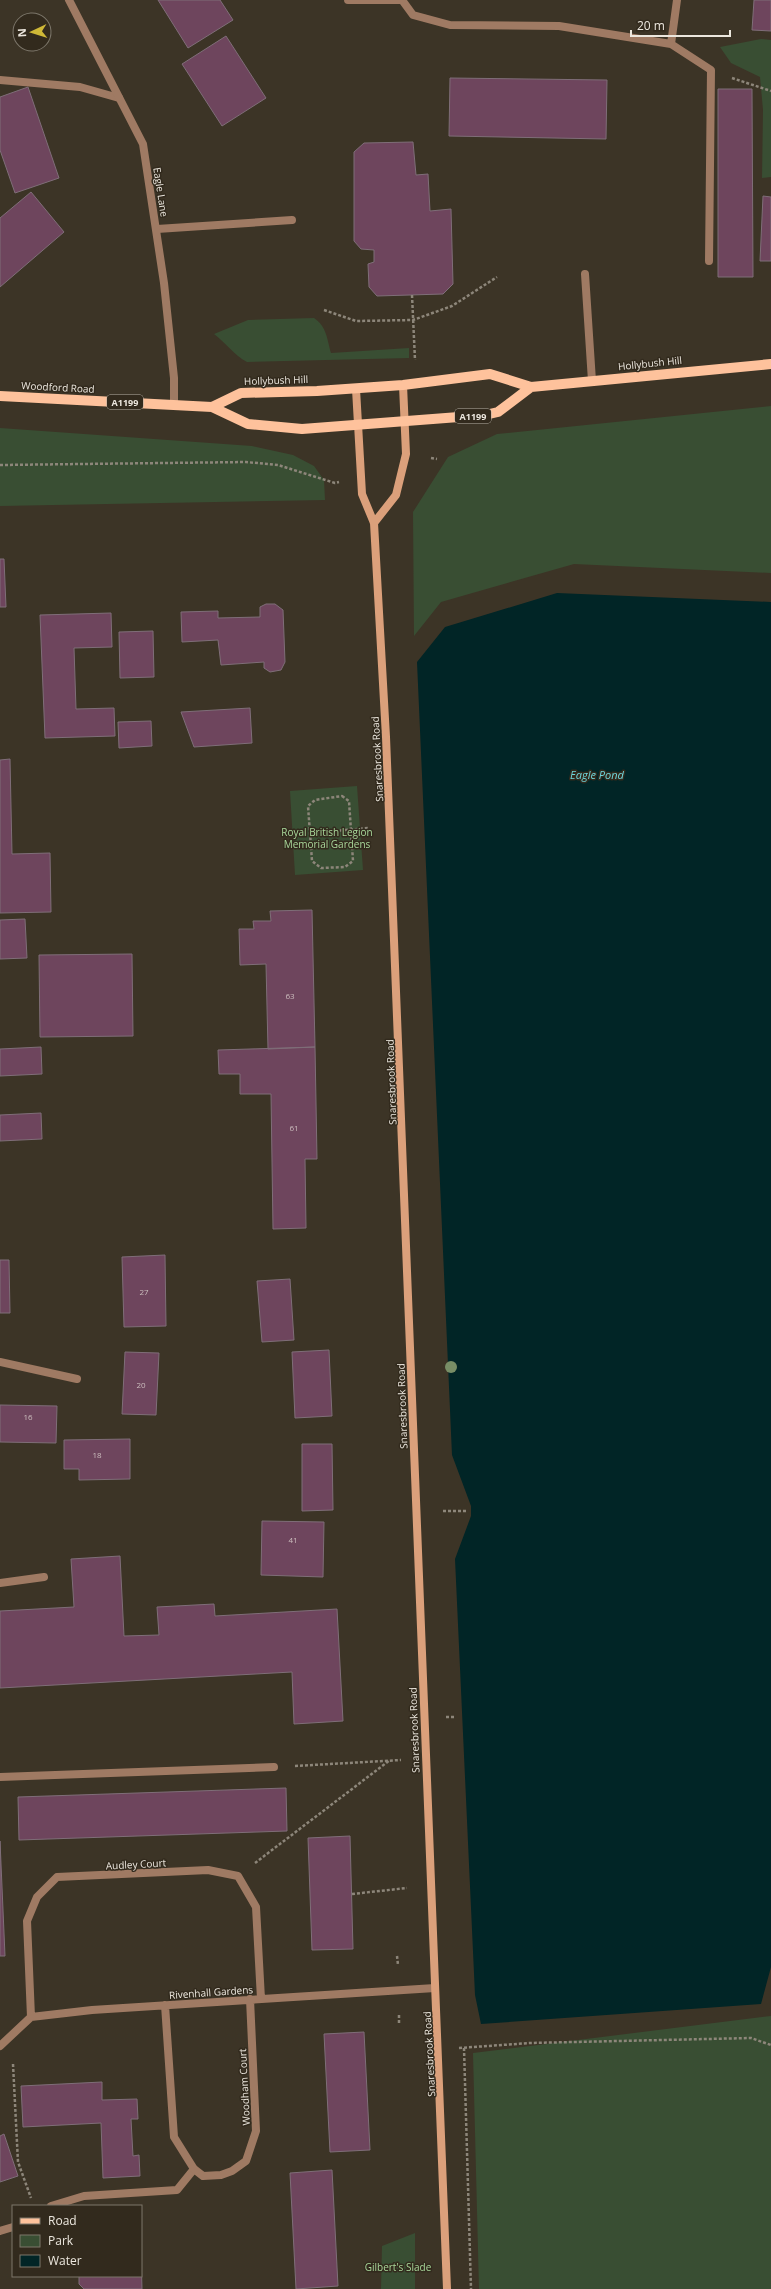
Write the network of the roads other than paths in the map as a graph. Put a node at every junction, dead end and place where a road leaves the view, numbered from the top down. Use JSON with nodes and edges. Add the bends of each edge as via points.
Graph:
{"nodes":[{"id":1,"x":69,"y":0,"type":"edge"},
{"id":2,"x":348,"y":0,"type":"edge"},
{"id":3,"x":678,"y":0,"type":"edge"},
{"id":4,"x":670,"y":44,"type":"junction"},
{"id":5,"x":0,"y":80,"type":"edge"},
{"id":6,"x":119,"y":98,"type":"junction"},
{"id":7,"x":292,"y":220,"type":"dead end"},
{"id":8,"x":157,"y":229,"type":"junction"},
{"id":9,"x":709,"y":262,"type":"dead end"},
{"id":10,"x":585,"y":274,"type":"dead end"},
{"id":11,"x":771,"y":364,"type":"edge"},
{"id":12,"x":592,"y":381,"type":"junction"},
{"id":13,"x":403,"y":385,"type":"junction"},
{"id":14,"x":531,"y":387,"type":"junction"},
{"id":15,"x":356,"y":389,"type":"junction"},
{"id":16,"x":0,"y":396,"type":"edge"},
{"id":17,"x":174,"y":405,"type":"junction"},
{"id":18,"x":212,"y":407,"type":"junction"},
{"id":19,"x":406,"y":422,"type":"junction"},
{"id":20,"x":358,"y":424,"type":"junction"},
{"id":21,"x":374,"y":523,"type":"junction"},
{"id":22,"x":0,"y":1362,"type":"edge"},
{"id":23,"x":77,"y":1379,"type":"dead end"},
{"id":24,"x":44,"y":1577,"type":"dead end"},
{"id":25,"x":0,"y":1583,"type":"edge"},
{"id":26,"x":274,"y":1767,"type":"road end"},
{"id":27,"x":0,"y":1777,"type":"edge"},
{"id":28,"x":435,"y":1988,"type":"junction"},
{"id":29,"x":250,"y":1999,"type":"junction"},
{"id":30,"x":261,"y":1999,"type":"junction"},
{"id":31,"x":165,"y":2005,"type":"junction"},
{"id":32,"x":31,"y":2017,"type":"junction"},
{"id":33,"x":2,"y":2045,"type":"edge"},
{"id":34,"x":194,"y":2169,"type":"junction"},
{"id":35,"x":54,"y":2205,"type":"edge"},
{"id":36,"x":12,"y":2227,"type":"edge"},
{"id":37,"x":0,"y":2231,"type":"edge"},
{"id":38,"x":447,"y":2289,"type":"edge"}],
"edges":[{"from":1,"to":6,"type":"street","name":"Eagle Lane"},
{"from":2,"to":4,"type":"street","via":[[402,0],[413,15],[450,26],[559,26]]},
{"from":3,"to":4,"type":"street"},
{"from":4,"to":9,"type":"street","via":[[711,70]]},
{"from":5,"to":6,"type":"street","via":[[80,87]]},
{"from":6,"to":8,"type":"street","name":"Eagle Lane","via":[[143,144]]},
{"from":7,"to":8,"type":"street"},
{"from":8,"to":17,"type":"street","name":"Eagle Lane","via":[[174,378]]},
{"from":10,"to":12,"type":"street"},
{"from":11,"to":12,"type":"main road","name":"Hollybush Hill","number":"A1199"},
{"from":12,"to":14,"type":"main road","name":"Hollybush Hill","number":"A1199"},
{"from":13,"to":14,"type":"main road","name":"Hollybush Hill","number":"A1199","via":[[490,374]]},
{"from":13,"to":15,"type":"main road","name":"Hollybush Hill","number":"A1199"},
{"from":13,"to":19,"type":"street"},
{"from":14,"to":19,"type":"main road","number":"A1199","via":[[498,412]]},
{"from":15,"to":18,"type":"main road","name":"Hollybush Hill","number":"A1199","via":[[241,393]]},
{"from":15,"to":20,"type":"street","name":"Snaresbrook Road"},
{"from":16,"to":17,"type":"main road","name":"Woodford Road","number":"A1199"},
{"from":17,"to":18,"type":"main road","name":"Woodford Road","number":"A1199"},
{"from":18,"to":20,"type":"main road","number":"A1199","via":[[248,424],[302,429]]},
{"from":19,"to":20,"type":"main road","number":"A1199"},
{"from":19,"to":21,"type":"street","via":[[406,454],[396,495]]},
{"from":20,"to":21,"type":"street","name":"Snaresbrook Road","via":[[362,494]]},
{"from":21,"to":28,"type":"street","name":"Snaresbrook Road","via":[[394,909]]},
{"from":22,"to":23,"type":"street"},
{"from":24,"to":25,"type":"street"},
{"from":26,"to":27,"type":"street"},
{"from":28,"to":30,"type":"street","name":"Rivenhall Gardens"},
{"from":28,"to":38,"type":"street","name":"Snaresbrook Road"},
{"from":29,"to":30,"type":"street","name":"Rivenhall Gardens"},
{"from":29,"to":31,"type":"street","name":"Rivenhall Gardens"},
{"from":29,"to":34,"type":"street","name":"Woodham Court","via":[[256,2131],[246,2161],[232,2171],[221,2175],[203,2176]]},
{"from":30,"to":32,"type":"street","name":"Audley Court","via":[[256,1907],[238,1876],[208,1870],[57,1878],[37,1897],[27,1921]]},
{"from":31,"to":32,"type":"street","name":"Rivenhall Gardens"},
{"from":31,"to":34,"type":"street","via":[[174,2137]]},
{"from":32,"to":33,"type":"street"},
{"from":34,"to":35,"type":"street","via":[[177,2190],[84,2196]]},
{"from":36,"to":37,"type":"street"}]}
